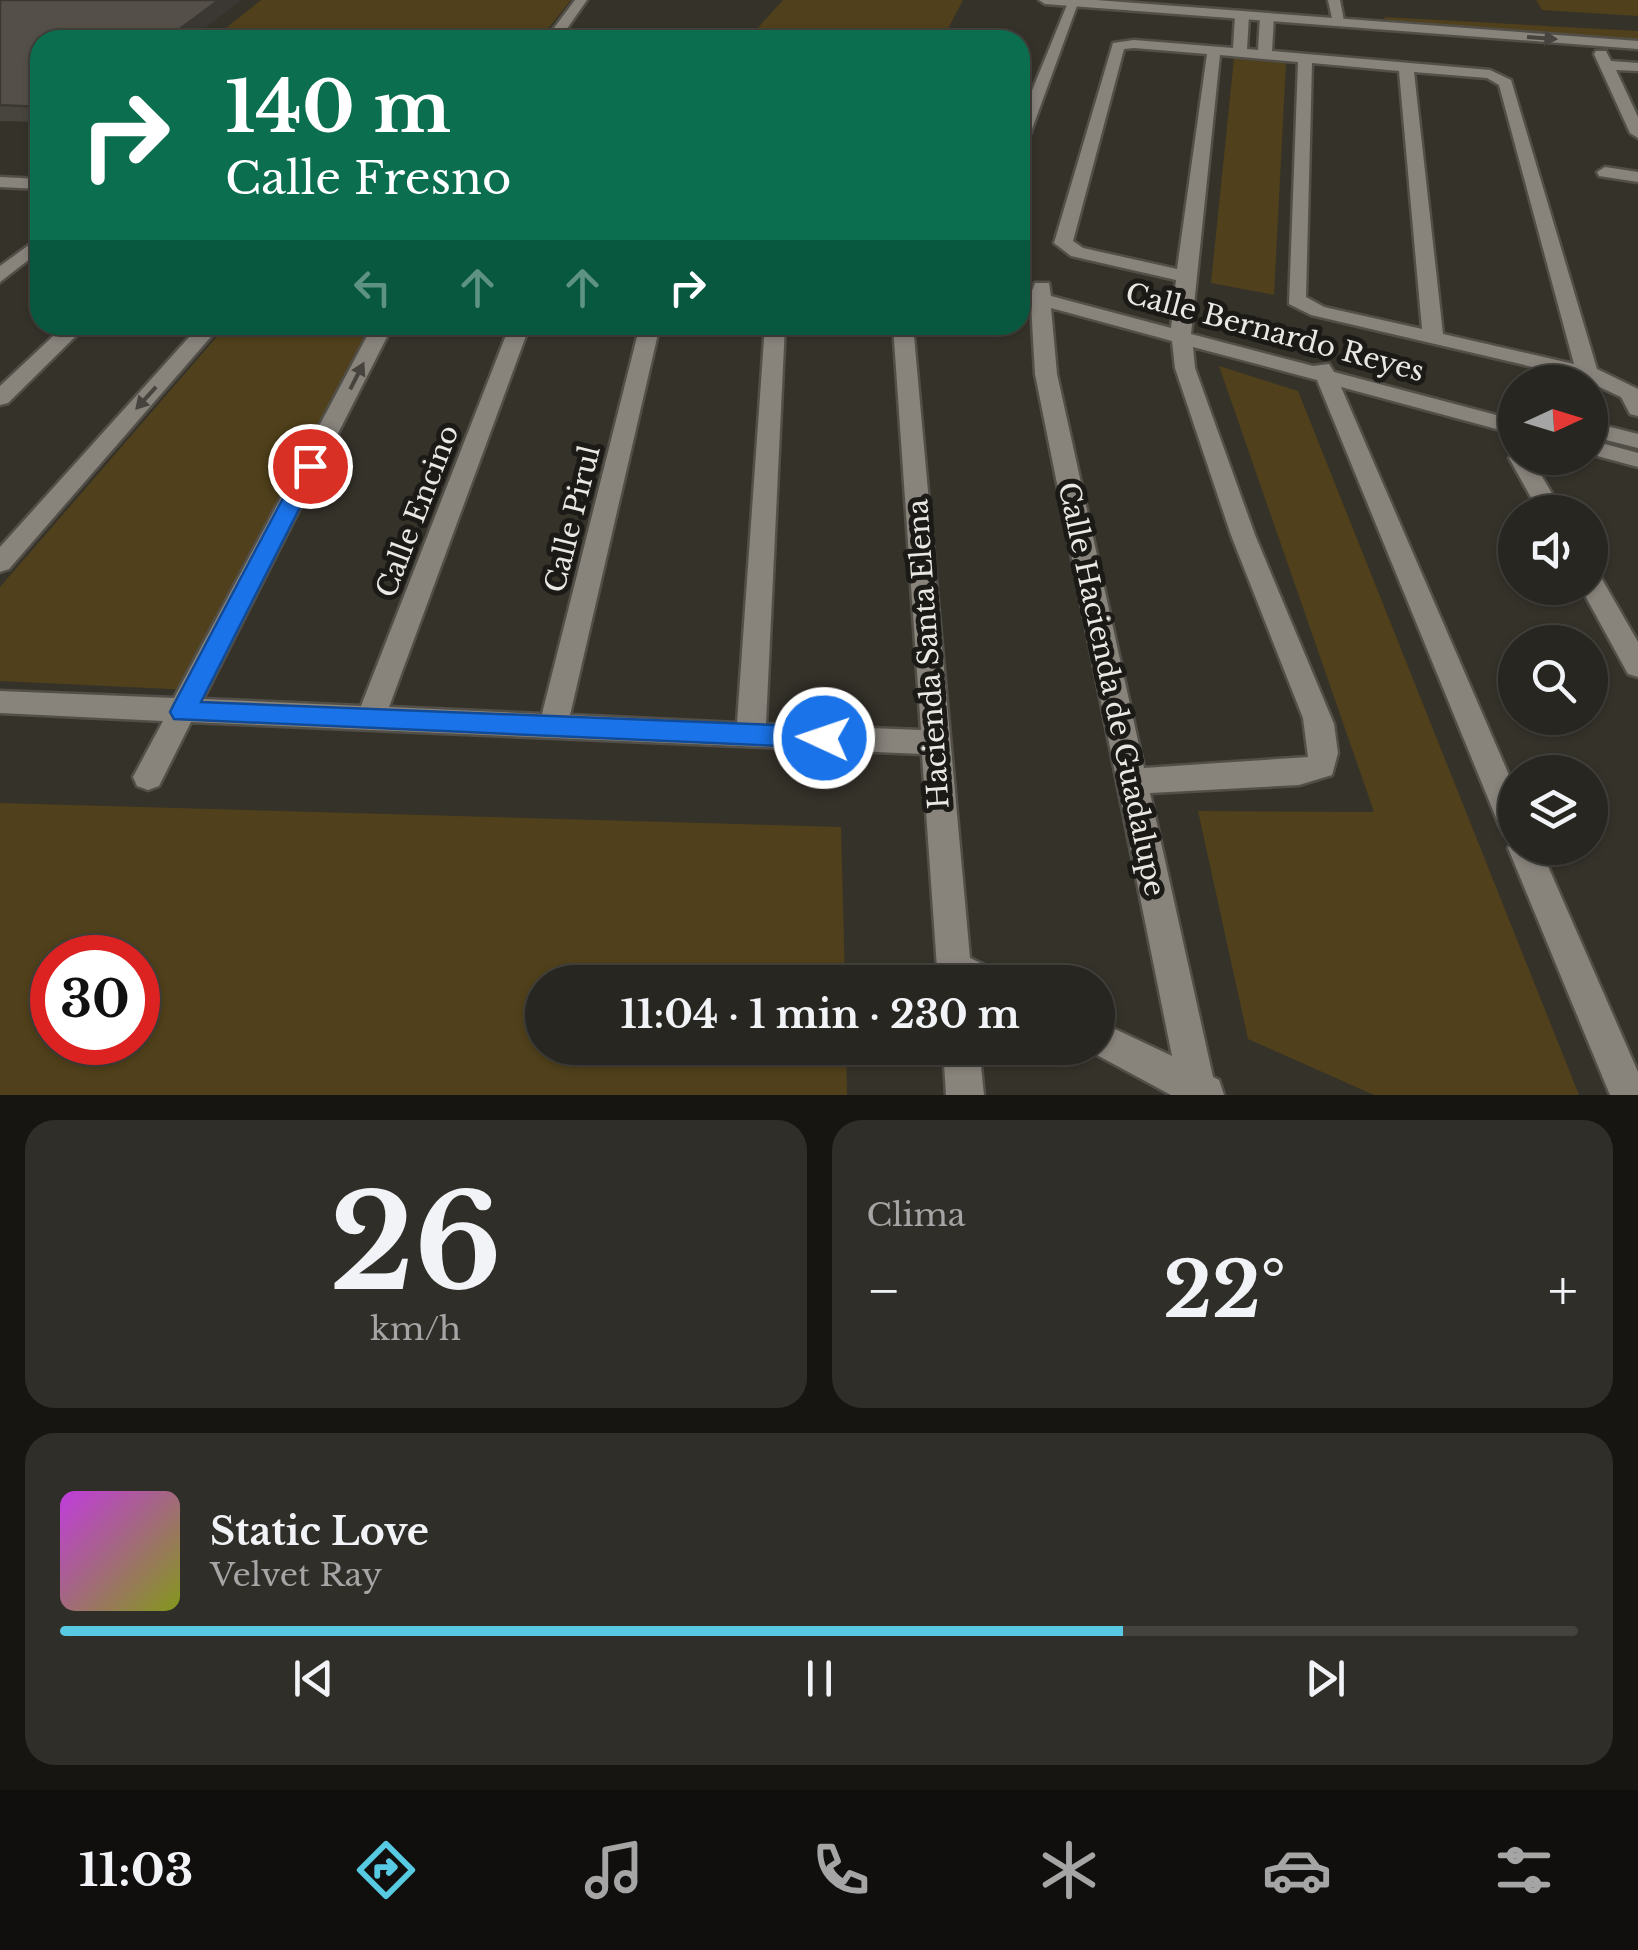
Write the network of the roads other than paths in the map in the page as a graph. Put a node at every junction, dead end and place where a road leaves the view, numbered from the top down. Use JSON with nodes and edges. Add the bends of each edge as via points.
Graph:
{"nodes":[{"id":1,"x":582,"y":0,"type":"edge"},
{"id":2,"x":1045,"y":0,"type":"edge"},
{"id":3,"x":1209,"y":0,"type":"edge"},
{"id":4,"x":1072,"y":3,"type":"junction"},
{"id":5,"x":1337,"y":10,"type":"edge"},
{"id":6,"x":1367,"y":10,"type":"junction"},
{"id":7,"x":1242,"y":16,"type":"junction"},
{"id":8,"x":1267,"y":18,"type":"junction"},
{"id":9,"x":560,"y":30,"type":"edge"},
{"id":10,"x":1638,"y":30,"type":"edge"},
{"id":11,"x":1478,"y":33,"type":"junction"},
{"id":12,"x":1638,"y":44,"type":"edge"},
{"id":13,"x":1214,"y":51,"type":"junction"},
{"id":14,"x":1240,"y":54,"type":"junction"},
{"id":15,"x":1265,"y":56,"type":"junction"},
{"id":16,"x":1305,"y":59,"type":"junction"},
{"id":17,"x":1638,"y":67,"type":"edge"},
{"id":18,"x":1406,"y":68,"type":"junction"},
{"id":19,"x":1030,"y":114,"type":"edge"},
{"id":20,"x":1638,"y":133,"type":"edge"},
{"id":21,"x":1604,"y":172,"type":"dead end"},
{"id":22,"x":1638,"y":177,"type":"edge"},
{"id":23,"x":0,"y":183,"type":"edge"},
{"id":24,"x":30,"y":184,"type":"edge"},
{"id":25,"x":30,"y":250,"type":"edge"},
{"id":26,"x":0,"y":276,"type":"edge"},
{"id":27,"x":1184,"y":276,"type":"junction"},
{"id":28,"x":1031,"y":291,"type":"edge"},
{"id":29,"x":1180,"y":330,"type":"junction"},
{"id":30,"x":67,"y":335,"type":"edge"},
{"id":31,"x":201,"y":335,"type":"edge"},
{"id":32,"x":378,"y":335,"type":"edge"},
{"id":33,"x":516,"y":335,"type":"edge"},
{"id":34,"x":648,"y":335,"type":"edge"},
{"id":35,"x":774,"y":335,"type":"edge"},
{"id":36,"x":904,"y":335,"type":"edge"},
{"id":37,"x":1434,"y":339,"type":"junction"},
{"id":38,"x":1551,"y":365,"type":"edge"},
{"id":39,"x":1585,"y":365,"type":"edge"},
{"id":40,"x":1322,"y":368,"type":"junction"},
{"id":41,"x":1608,"y":383,"type":"edge"},
{"id":42,"x":0,"y":398,"type":"edge"},
{"id":43,"x":1638,"y":409,"type":"edge"},
{"id":44,"x":1498,"y":414,"type":"edge"},
{"id":45,"x":1608,"y":434,"type":"edge"},
{"id":46,"x":1638,"y":441,"type":"edge"},
{"id":47,"x":1608,"y":452,"type":"edge"},
{"id":48,"x":1638,"y":460,"type":"edge"},
{"id":49,"x":0,"y":563,"type":"edge"},
{"id":50,"x":1604,"y":605,"type":"edge"},
{"id":51,"x":1638,"y":666,"type":"edge"},
{"id":52,"x":0,"y":702,"type":"edge"},
{"id":53,"x":183,"y":712,"type":"junction"},
{"id":54,"x":370,"y":719,"type":"junction"},
{"id":55,"x":553,"y":728,"type":"junction"},
{"id":56,"x":751,"y":734,"type":"junction"},
{"id":57,"x":934,"y":743,"type":"junction"},
{"id":58,"x":148,"y":777,"type":"dead end"},
{"id":59,"x":1134,"y":781,"type":"junction"},
{"id":60,"x":1498,"y":786,"type":"edge"},
{"id":61,"x":1531,"y":865,"type":"edge"},
{"id":62,"x":962,"y":965,"type":"edge"},
{"id":63,"x":1115,"y":1048,"type":"edge"},
{"id":64,"x":962,"y":1065,"type":"edge"},
{"id":65,"x":1204,"y":1092,"type":"edge"},
{"id":66,"x":965,"y":1095,"type":"edge"},
{"id":67,"x":1629,"y":1095,"type":"edge"}],
"edges":[{"from":1,"to":9,"type":"street"},
{"from":2,"to":4,"type":"street"},
{"from":3,"to":5,"type":"street"},
{"from":4,"to":7,"type":"street"},
{"from":4,"to":19,"type":"street"},
{"from":5,"to":6,"type":"street"},
{"from":5,"to":8,"type":"street"},
{"from":5,"to":11,"type":"street"},
{"from":6,"to":10,"type":"street"},
{"from":6,"to":11,"type":"street","via":[[1363,18],[1372,22]]},
{"from":7,"to":8,"type":"street"},
{"from":7,"to":14,"type":"street"},
{"from":8,"to":15,"type":"street"},
{"from":11,"to":12,"type":"street","one_way":true},
{"from":13,"to":14,"type":"street"},
{"from":13,"to":27,"type":"street"},
{"from":13,"to":27,"type":"street","via":[[1134,44],[1114,49],[1063,243]]},
{"from":14,"to":15,"type":"street"},
{"from":15,"to":16,"type":"street"},
{"from":16,"to":18,"type":"street"},
{"from":16,"to":37,"type":"street","via":[[1294,291],[1300,305]]},
{"from":17,"to":20,"type":"street","via":[[1604,60]]},
{"from":18,"to":37,"type":"street"},
{"from":18,"to":39,"type":"street","via":[[1490,74],[1506,83]]},
{"from":21,"to":22,"type":"street"},
{"from":23,"to":24,"type":"street"},
{"from":25,"to":26,"type":"street"},
{"from":27,"to":29,"type":"street"},
{"from":28,"to":29,"type":"street","name":"Calle Bernardo Reyes"},
{"from":28,"to":59,"type":"street","name":"Calle Hacienda de Guadalupe"},
{"from":29,"to":40,"type":"street","name":"Calle Bernardo Reyes"},
{"from":29,"to":59,"type":"street","via":[[1190,390],[1317,718],[1324,755],[1321,766],[1299,772]]},
{"from":30,"to":42,"type":"street"},
{"from":31,"to":49,"type":"street","one_way":true},
{"from":53,"to":32,"type":"street","one_way":true},
{"from":33,"to":54,"type":"street","name":"Calle Encino"},
{"from":34,"to":55,"type":"street","name":"Calle Pirul"},
{"from":35,"to":56,"type":"street"},
{"from":36,"to":57,"type":"street","name":"Hacienda Santa Elena"},
{"from":37,"to":38,"type":"street"},
{"from":40,"to":44,"type":"street","name":"Calle Bernardo Reyes"},
{"from":40,"to":60,"type":"street"},
{"from":41,"to":43,"type":"street","via":[[1630,393]]},
{"from":45,"to":46,"type":"street"},
{"from":47,"to":48,"type":"street"},
{"from":50,"to":51,"type":"street"},
{"from":52,"to":53,"type":"street"},
{"from":53,"to":54,"type":"street"},
{"from":53,"to":58,"type":"street"},
{"from":54,"to":55,"type":"street"},
{"from":55,"to":56,"type":"street"},
{"from":56,"to":57,"type":"street"},
{"from":57,"to":62,"type":"street","name":"Hacienda Santa Elena"},
{"from":59,"to":65,"type":"street","name":"Calle Hacienda de Guadalupe"},
{"from":61,"to":67,"type":"street"},
{"from":63,"to":65,"type":"street"},
{"from":64,"to":66,"type":"street"}]}
